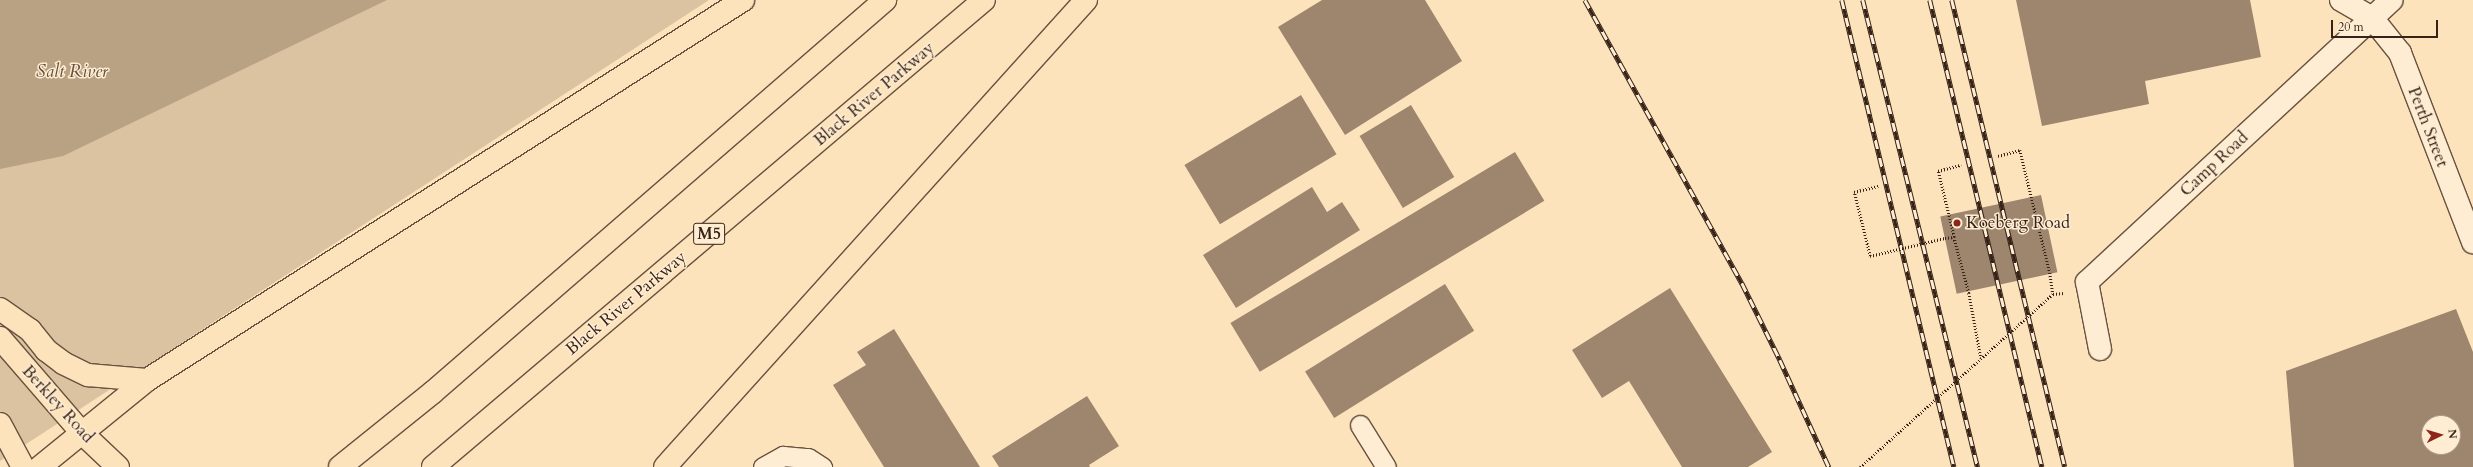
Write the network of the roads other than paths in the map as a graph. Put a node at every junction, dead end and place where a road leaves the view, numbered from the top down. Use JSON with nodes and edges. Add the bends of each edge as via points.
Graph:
{"nodes":[{"id":1,"x":743,"y":0,"type":"edge"},
{"id":2,"x":885,"y":0,"type":"edge"},
{"id":3,"x":984,"y":0,"type":"edge"},
{"id":4,"x":1086,"y":0,"type":"edge"},
{"id":5,"x":2341,"y":0,"type":"edge"},
{"id":6,"x":2392,"y":0,"type":"edge"},
{"id":7,"x":2372,"y":18,"type":"junction"},
{"id":8,"x":2473,"y":242,"type":"edge"},
{"id":9,"x":0,"y":309,"type":"edge"},
{"id":10,"x":0,"y":338,"type":"edge"},
{"id":11,"x":2100,"y":349,"type":"dead end"},
{"id":12,"x":147,"y":380,"type":"junction"},
{"id":13,"x":0,"y":424,"type":"edge"},
{"id":14,"x":1360,"y":425,"type":"dead end"},
{"id":15,"x":83,"y":434,"type":"junction"},
{"id":16,"x":23,"y":467,"type":"edge"},
{"id":17,"x":40,"y":467,"type":"edge"},
{"id":18,"x":118,"y":467,"type":"edge"},
{"id":19,"x":340,"y":467,"type":"edge"},
{"id":20,"x":433,"y":467,"type":"edge"},
{"id":21,"x":664,"y":467,"type":"edge"},
{"id":22,"x":763,"y":467,"type":"edge"},
{"id":23,"x":822,"y":467,"type":"edge"},
{"id":24,"x":1386,"y":467,"type":"edge"}],
"edges":[{"from":1,"to":12,"type":"main road"},
{"from":2,"to":19,"type":"main road","via":[[432,393]]},
{"from":3,"to":20,"type":"main road","name":"Black River Parkway","number":"M5"},
{"from":4,"to":21,"type":"main road"},
{"from":5,"to":7,"type":"street"},
{"from":6,"to":7,"type":"street","name":"Camp Road"},
{"from":7,"to":8,"type":"street","name":"Perth Street","via":[[2400,53]]},
{"from":7,"to":11,"type":"street","name":"Camp Road","via":[[2087,282]]},
{"from":9,"to":12,"type":"main road","via":[[30,330],[46,350],[63,363],[88,375]]},
{"from":10,"to":15,"type":"main road","name":"Berkley Road"},
{"from":12,"to":15,"type":"main road"},
{"from":13,"to":16,"type":"main road"},
{"from":14,"to":24,"type":"lane"},
{"from":15,"to":17,"type":"main road"},
{"from":15,"to":18,"type":"main road","name":"Berkley Road"},
{"from":22,"to":23,"type":"lane","via":[[783,456],[808,458]]}]}
